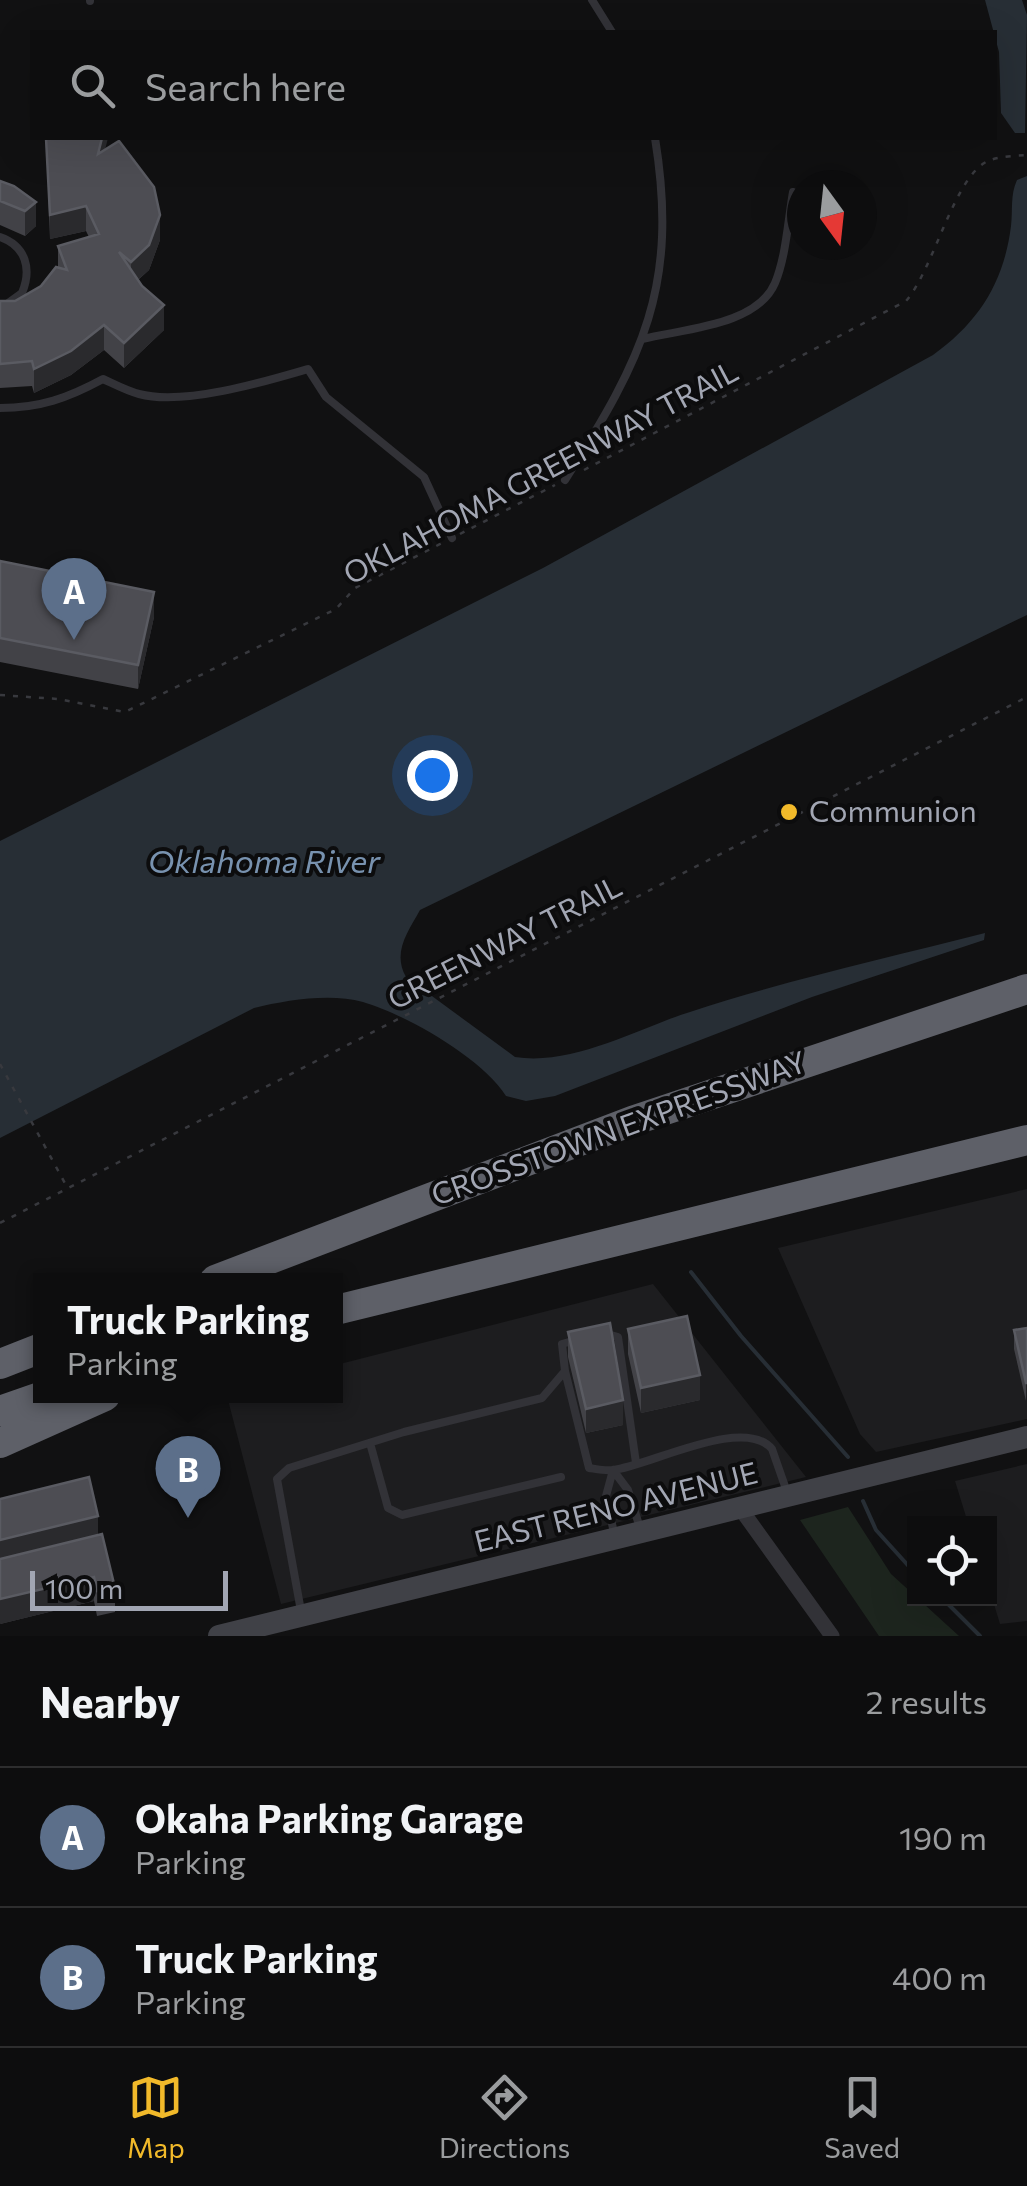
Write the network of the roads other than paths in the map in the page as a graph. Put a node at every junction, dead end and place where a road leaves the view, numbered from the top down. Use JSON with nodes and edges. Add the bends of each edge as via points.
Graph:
{"nodes":[{"id":1,"x":592,"y":0,"type":"edge"},
{"id":2,"x":611,"y":30,"type":"edge"},
{"id":3,"x":655,"y":140,"type":"edge"},
{"id":4,"x":787,"y":224,"type":"edge"},
{"id":5,"x":0,"y":237,"type":"edge"},
{"id":6,"x":0,"y":309,"type":"edge"},
{"id":7,"x":643,"y":339,"type":"junction"},
{"id":8,"x":0,"y":408,"type":"edge"},
{"id":9,"x":565,"y":480,"type":"road end"},
{"id":10,"x":452,"y":538,"type":"road end"},
{"id":11,"x":1027,"y":990,"type":"edge"},
{"id":12,"x":1027,"y":1140,"type":"edge"},
{"id":13,"x":233,"y":1273,"type":"edge"},
{"id":14,"x":343,"y":1308,"type":"edge"},
{"id":15,"x":33,"y":1341,"type":"edge"},
{"id":16,"x":0,"y":1348,"type":"edge"},
{"id":17,"x":33,"y":1351,"type":"edge"},
{"id":18,"x":0,"y":1364,"type":"edge"},
{"id":19,"x":565,"y":1371,"type":"junction"},
{"id":20,"x":33,"y":1399,"type":"edge"},
{"id":21,"x":90,"y":1403,"type":"edge"},
{"id":22,"x":0,"y":1411,"type":"edge"},
{"id":23,"x":1027,"y":1437,"type":"edge"},
{"id":24,"x":370,"y":1443,"type":"junction"},
{"id":25,"x":0,"y":1444,"type":"edge"},
{"id":26,"x":639,"y":1462,"type":"junction"},
{"id":27,"x":613,"y":1470,"type":"junction"},
{"id":28,"x":561,"y":1477,"type":"dead end"},
{"id":29,"x":788,"y":1496,"type":"junction"},
{"id":30,"x":740,"y":1508,"type":"junction"},
{"id":31,"x":642,"y":1532,"type":"junction"},
{"id":32,"x":615,"y":1538,"type":"junction"},
{"id":33,"x":302,"y":1616,"type":"junction"},
{"id":34,"x":219,"y":1636,"type":"edge"},
{"id":35,"x":832,"y":1636,"type":"edge"}],
"edges":[{"from":1,"to":2,"type":"lane"},
{"from":3,"to":7,"type":"lane","via":[[663,241]]},
{"from":4,"to":7,"type":"lane","via":[[776,282],[766,298],[727,319]]},
{"from":5,"to":6,"type":"lane","via":[[17,246],[28,268],[22,293]]},
{"from":7,"to":9,"type":"lane","via":[[635,364]]},
{"from":8,"to":10,"type":"lane","via":[[69,398],[102,379],[141,395],[175,396],[260,384],[308,369],[326,397],[424,477]]},
{"from":11,"to":13,"type":"highway","name":"CROSSTOWN EXPRESSWAY","via":[[632,1121]]},
{"from":12,"to":14,"type":"highway"},
{"from":15,"to":16,"type":"highway"},
{"from":17,"to":18,"type":"highway"},
{"from":19,"to":24,"type":"lane","via":[[542,1398]]},
{"from":19,"to":26,"type":"lane","via":[[562,1344],[608,1332],[618,1338]]},
{"from":19,"to":27,"type":"lane","via":[[589,1468]]},
{"from":20,"to":22,"type":"highway"},
{"from":21,"to":25,"type":"highway"},
{"from":23,"to":29,"type":"main road","name":"EAST RENO AVENUE"},
{"from":24,"to":28,"type":"lane","via":[[388,1508],[402,1515]]},
{"from":24,"to":33,"type":"lane","via":[[289,1468],[276,1479]]},
{"from":26,"to":27,"type":"lane"},
{"from":26,"to":29,"type":"lane","via":[[753,1438],[772,1449]]},
{"from":27,"to":31,"type":"lane","via":[[628,1490]]},
{"from":27,"to":32,"type":"lane","via":[[606,1496]]},
{"from":29,"to":30,"type":"main road","name":"EAST RENO AVENUE"},
{"from":30,"to":31,"type":"main road","name":"EAST RENO AVENUE"},
{"from":30,"to":35,"type":"street"},
{"from":31,"to":32,"type":"main road","name":"EAST RENO AVENUE"},
{"from":32,"to":33,"type":"main road","name":"EAST RENO AVENUE"},
{"from":33,"to":34,"type":"main road","name":"EAST RENO AVENUE"}]}
